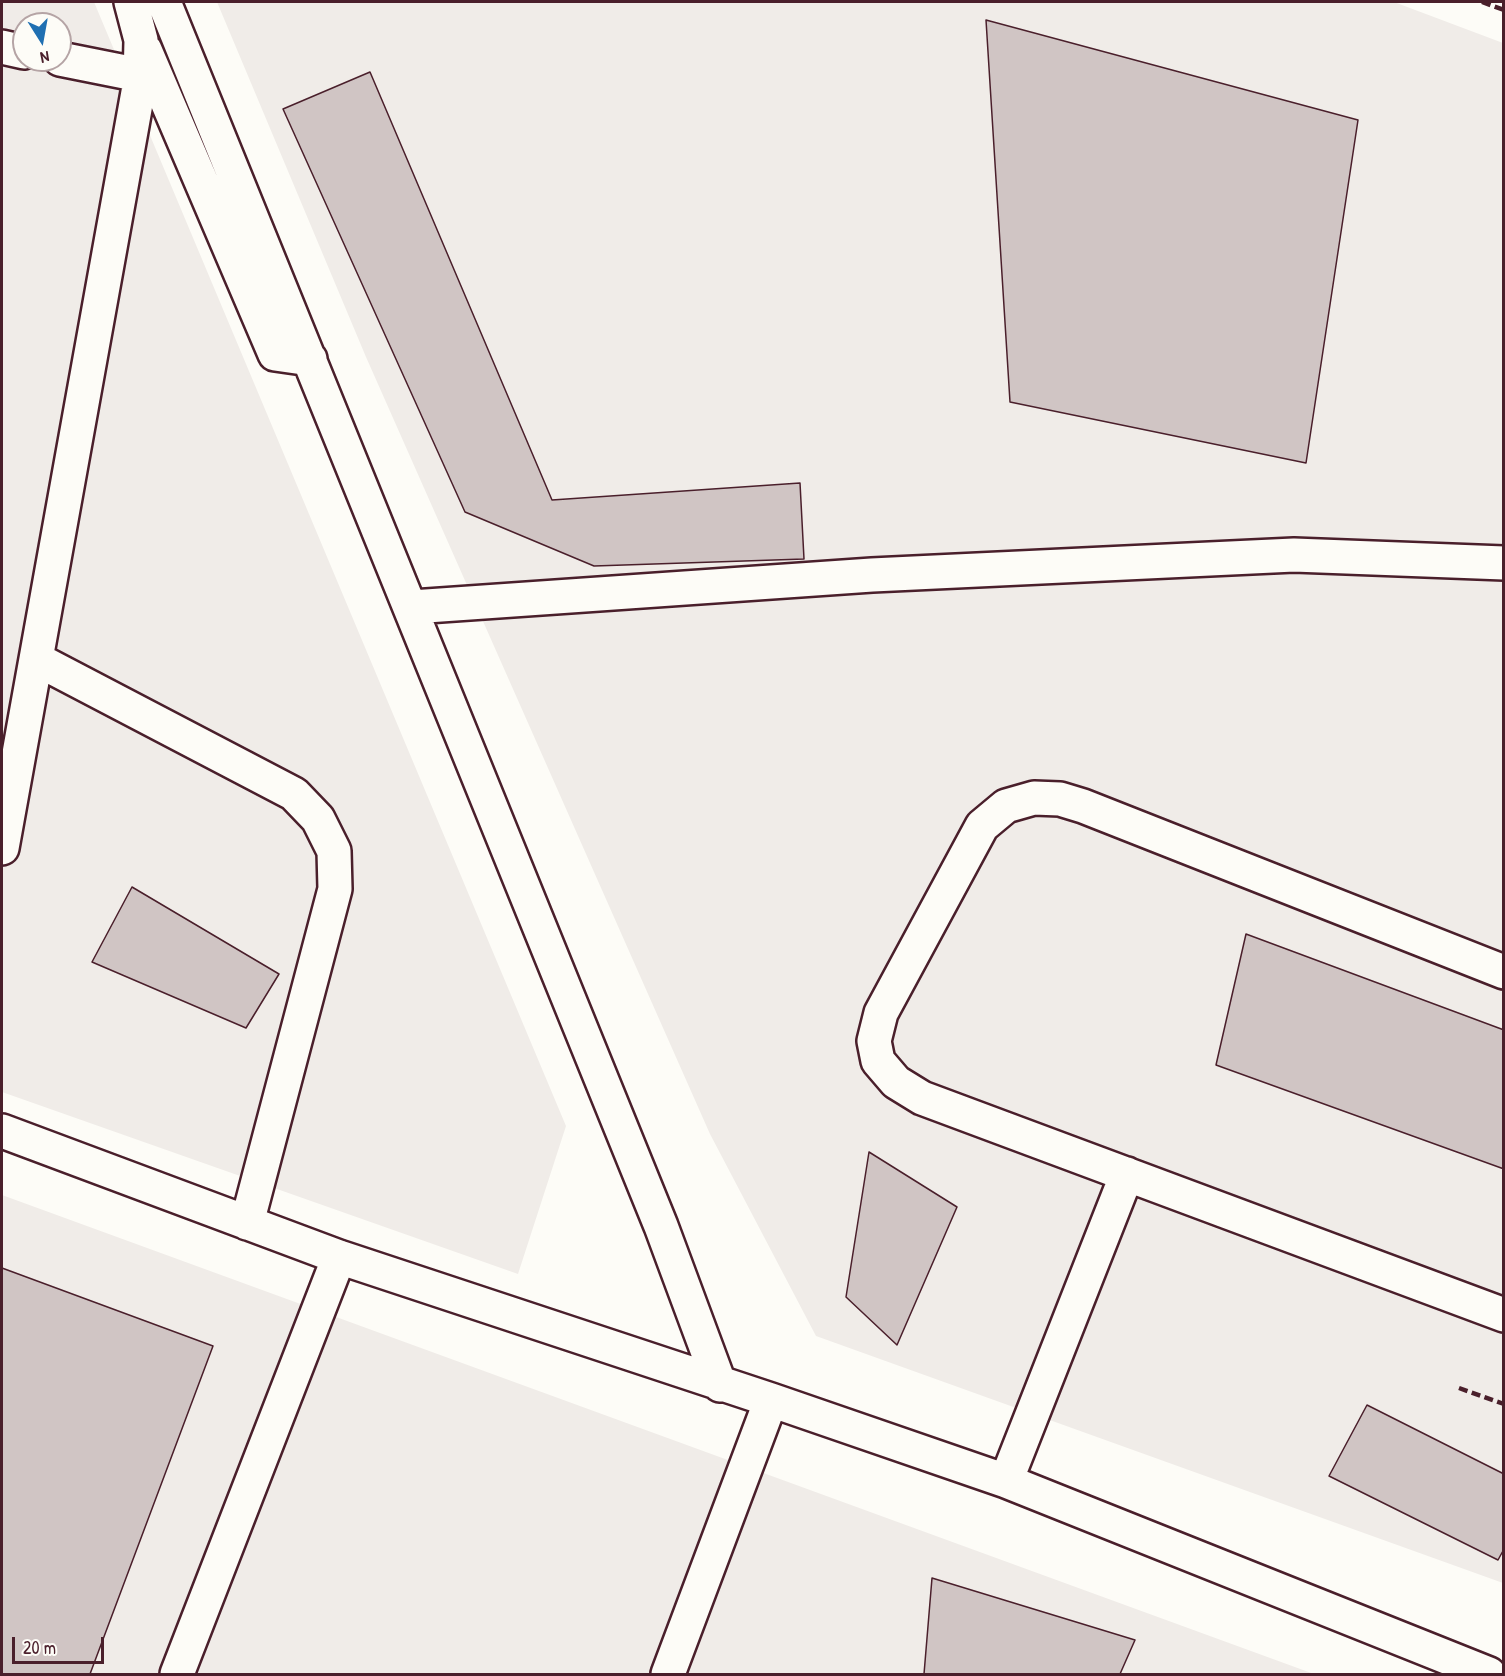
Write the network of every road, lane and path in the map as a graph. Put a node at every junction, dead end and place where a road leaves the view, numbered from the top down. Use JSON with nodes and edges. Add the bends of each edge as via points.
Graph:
{"nodes":[{"id":1,"x":131,"y":2,"type":"edge"},
{"id":2,"x":164,"y":2,"type":"edge"},
{"id":3,"x":141,"y":40,"type":"junction"},
{"id":4,"x":72,"y":61,"type":"edge"},
{"id":5,"x":140,"y":75,"type":"junction"},
{"id":6,"x":310,"y":359,"type":"junction"},
{"id":7,"x":1503,"y":563,"type":"edge"},
{"id":8,"x":412,"y":607,"type":"junction"},
{"id":9,"x":36,"y":659,"type":"junction"},
{"id":10,"x":2,"y":848,"type":"edge"},
{"id":11,"x":1503,"y":972,"type":"edge"},
{"id":12,"x":2,"y":1131,"type":"edge"},
{"id":13,"x":1127,"y":1174,"type":"junction"},
{"id":14,"x":247,"y":1223,"type":"junction"},
{"id":15,"x":339,"y":1257,"type":"junction"},
{"id":16,"x":1503,"y":1315,"type":"edge"},
{"id":17,"x":720,"y":1385,"type":"junction"},
{"id":18,"x":771,"y":1400,"type":"junction"},
{"id":19,"x":1006,"y":1481,"type":"junction"},
{"id":20,"x":177,"y":1674,"type":"edge"},
{"id":21,"x":668,"y":1674,"type":"edge"},
{"id":22,"x":1489,"y":1674,"type":"edge"}],
"edges":[{"from":1,"to":3,"type":"street"},
{"from":2,"to":6,"type":"street"},
{"from":3,"to":5,"type":"street"},
{"from":3,"to":6,"type":"street","via":[[275,354]]},
{"from":4,"to":5,"type":"street"},
{"from":5,"to":9,"type":"street"},
{"from":6,"to":8,"type":"street"},
{"from":7,"to":8,"type":"street","via":[[1283,555],[872,575]]},
{"from":8,"to":17,"type":"street","via":[[661,1226]]},
{"from":9,"to":10,"type":"street"},
{"from":9,"to":14,"type":"street","via":[[294,794],[318,819],[334,851],[335,889]]},
{"from":11,"to":13,"type":"street","via":[[1083,806],[1060,799],[1034,798],[1006,806],[982,826],[881,1013],[874,1041],[878,1061],[896,1082],[922,1098]]},
{"from":12,"to":14,"type":"street"},
{"from":13,"to":16,"type":"street"},
{"from":13,"to":19,"type":"street"},
{"from":14,"to":15,"type":"street"},
{"from":15,"to":17,"type":"street"},
{"from":15,"to":20,"type":"street"},
{"from":17,"to":18,"type":"street"},
{"from":18,"to":19,"type":"street"},
{"from":18,"to":21,"type":"street"},
{"from":19,"to":22,"type":"street"}]}
